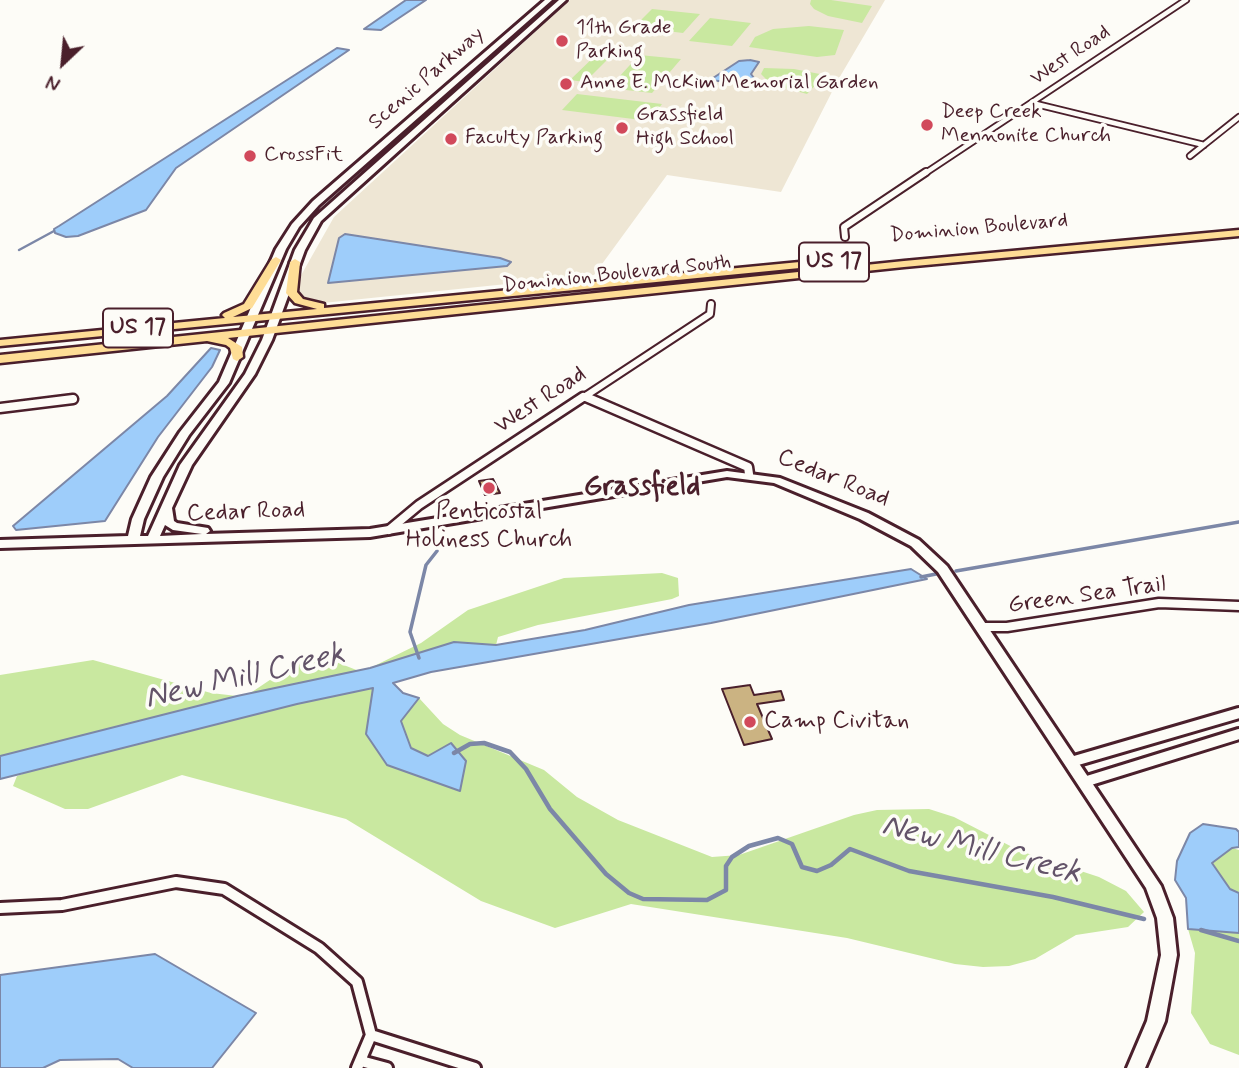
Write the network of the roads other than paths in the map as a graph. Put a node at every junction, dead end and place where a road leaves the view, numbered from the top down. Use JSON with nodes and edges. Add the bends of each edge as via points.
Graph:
{"nodes":[{"id":1,"x":549,"y":0,"type":"edge"},
{"id":2,"x":563,"y":0,"type":"edge"},
{"id":3,"x":1186,"y":0,"type":"edge"},
{"id":4,"x":1031,"y":103,"type":"junction"},
{"id":5,"x":1239,"y":117,"type":"edge"},
{"id":6,"x":1204,"y":145,"type":"junction"},
{"id":7,"x":1190,"y":156,"type":"dead end"},
{"id":8,"x":1239,"y":225,"type":"edge"},
{"id":9,"x":1239,"y":233,"type":"edge"},
{"id":10,"x":845,"y":237,"type":"dead end"},
{"id":11,"x":276,"y":260,"type":"junction"},
{"id":12,"x":295,"y":262,"type":"junction"},
{"id":13,"x":604,"y":283,"type":"junction"},
{"id":14,"x":608,"y":295,"type":"junction"},
{"id":15,"x":401,"y":302,"type":"junction"},
{"id":16,"x":711,"y":304,"type":"dead end"},
{"id":17,"x":276,"y":316,"type":"junction"},
{"id":18,"x":254,"y":317,"type":"junction"},
{"id":19,"x":169,"y":325,"type":"junction"},
{"id":20,"x":248,"y":331,"type":"junction"},
{"id":21,"x":269,"y":331,"type":"junction"},
{"id":22,"x":0,"y":343,"type":"edge"},
{"id":23,"x":133,"y":344,"type":"junction"},
{"id":24,"x":237,"y":357,"type":"junction"},
{"id":25,"x":0,"y":359,"type":"edge"},
{"id":26,"x":584,"y":396,"type":"junction"},
{"id":27,"x":74,"y":399,"type":"dead end"},
{"id":28,"x":0,"y":408,"type":"edge"},
{"id":29,"x":749,"y":474,"type":"junction"},
{"id":30,"x":168,"y":503,"type":"junction"},
{"id":31,"x":389,"y":530,"type":"junction"},
{"id":32,"x":358,"y":533,"type":"junction"},
{"id":33,"x":152,"y":540,"type":"junction"},
{"id":34,"x":133,"y":541,"type":"junction"},
{"id":35,"x":0,"y":544,"type":"edge"},
{"id":36,"x":1239,"y":606,"type":"edge"},
{"id":37,"x":981,"y":627,"type":"junction"},
{"id":38,"x":1239,"y":713,"type":"edge"},
{"id":39,"x":1239,"y":734,"type":"edge"},
{"id":40,"x":1071,"y":762,"type":"junction"},
{"id":41,"x":1084,"y":782,"type":"junction"},
{"id":42,"x":0,"y":908,"type":"edge"},
{"id":43,"x":371,"y":1035,"type":"junction"},
{"id":44,"x":359,"y":1065,"type":"edge"},
{"id":45,"x":387,"y":1068,"type":"edge"},
{"id":46,"x":475,"y":1068,"type":"edge"},
{"id":47,"x":1136,"y":1068,"type":"edge"}],
"edges":[{"from":1,"to":11,"type":"street","name":"Scenic Parkway","via":[[312,206]]},
{"from":2,"to":12,"type":"street","name":"Scenic Parkway","via":[[317,220]]},
{"from":3,"to":4,"type":"street","name":"West Road"},
{"from":4,"to":6,"type":"street"},
{"from":4,"to":10,"type":"street","name":"West Road","via":[[844,227]]},
{"from":5,"to":6,"type":"street"},
{"from":6,"to":7,"type":"street"},
{"from":8,"to":13,"type":"highway","name":"Dominion Boulevard","number":"US 17"},
{"from":9,"to":14,"type":"highway","name":"Dominion Boulevard South","number":"US 17"},
{"from":11,"to":18,"type":"street","name":"Scenic Parkway"},
{"from":11,"to":19,"type":"highway","via":[[254,298],[238,312]]},
{"from":12,"to":15,"type":"highway","via":[[291,293],[299,301],[336,306]]},
{"from":12,"to":17,"type":"street","name":"Scenic Parkway"},
{"from":13,"to":14,"type":"highway"},
{"from":13,"to":15,"type":"highway","name":"Dominion Boulevard","number":"US 17"},
{"from":14,"to":21,"type":"highway","name":"Dominion Boulevard South","number":"US 17"},
{"from":15,"to":17,"type":"highway","number":"US 17"},
{"from":16,"to":26,"type":"street","name":"West Road","via":[[709,314]]},
{"from":17,"to":18,"type":"highway","number":"US 17"},
{"from":17,"to":21,"type":"street","name":"Scenic Parkway"},
{"from":18,"to":19,"type":"highway","number":"US 17"},
{"from":18,"to":20,"type":"street","name":"Scenic Parkway"},
{"from":19,"to":22,"type":"highway","number":"US 17"},
{"from":20,"to":21,"type":"highway","name":"Dominion Boulevard South","number":"US 17"},
{"from":20,"to":23,"type":"highway","name":"Dominion Boulevard South","number":"US 17"},
{"from":20,"to":24,"type":"street","name":"Scenic Parkway"},
{"from":21,"to":30,"type":"street","via":[[250,374],[186,465]]},
{"from":23,"to":24,"type":"highway","via":[[218,340],[236,347]]},
{"from":23,"to":25,"type":"highway","name":"Dominion Boulevard South","number":"US 17"},
{"from":24,"to":34,"type":"street","name":"Scenic Parkway","via":[[224,383],[157,477]]},
{"from":26,"to":29,"type":"street","via":[[748,467]]},
{"from":26,"to":31,"type":"street","name":"West Road","via":[[429,498]]},
{"from":27,"to":28,"type":"street"},
{"from":29,"to":31,"type":"street","name":"Cedar Road","via":[[673,481]]},
{"from":29,"to":37,"type":"street","name":"Cedar Road","via":[[820,496],[915,543],[943,569]]},
{"from":30,"to":32,"type":"street","via":[[168,522],[180,529]]},
{"from":30,"to":33,"type":"street"},
{"from":31,"to":32,"type":"street","name":"Cedar Road"},
{"from":32,"to":33,"type":"street","name":"Cedar Road"},
{"from":33,"to":34,"type":"street","name":"Cedar Road"},
{"from":34,"to":35,"type":"street","name":"Cedar Road"},
{"from":36,"to":37,"type":"street","name":"Green Sea Trail","via":[[1159,603]]},
{"from":37,"to":40,"type":"street","name":"Cedar Road"},
{"from":38,"to":40,"type":"street"},
{"from":39,"to":41,"type":"street"},
{"from":40,"to":41,"type":"street","name":"Cedar Road"},
{"from":41,"to":47,"type":"street","name":"Cedar Road","via":[[1153,886],[1168,936],[1163,997]]},
{"from":42,"to":43,"type":"street","via":[[62,905],[176,883],[224,889],[349,972],[362,995]]},
{"from":43,"to":44,"type":"street"},
{"from":43,"to":46,"type":"street"},
{"from":44,"to":45,"type":"street"}]}
